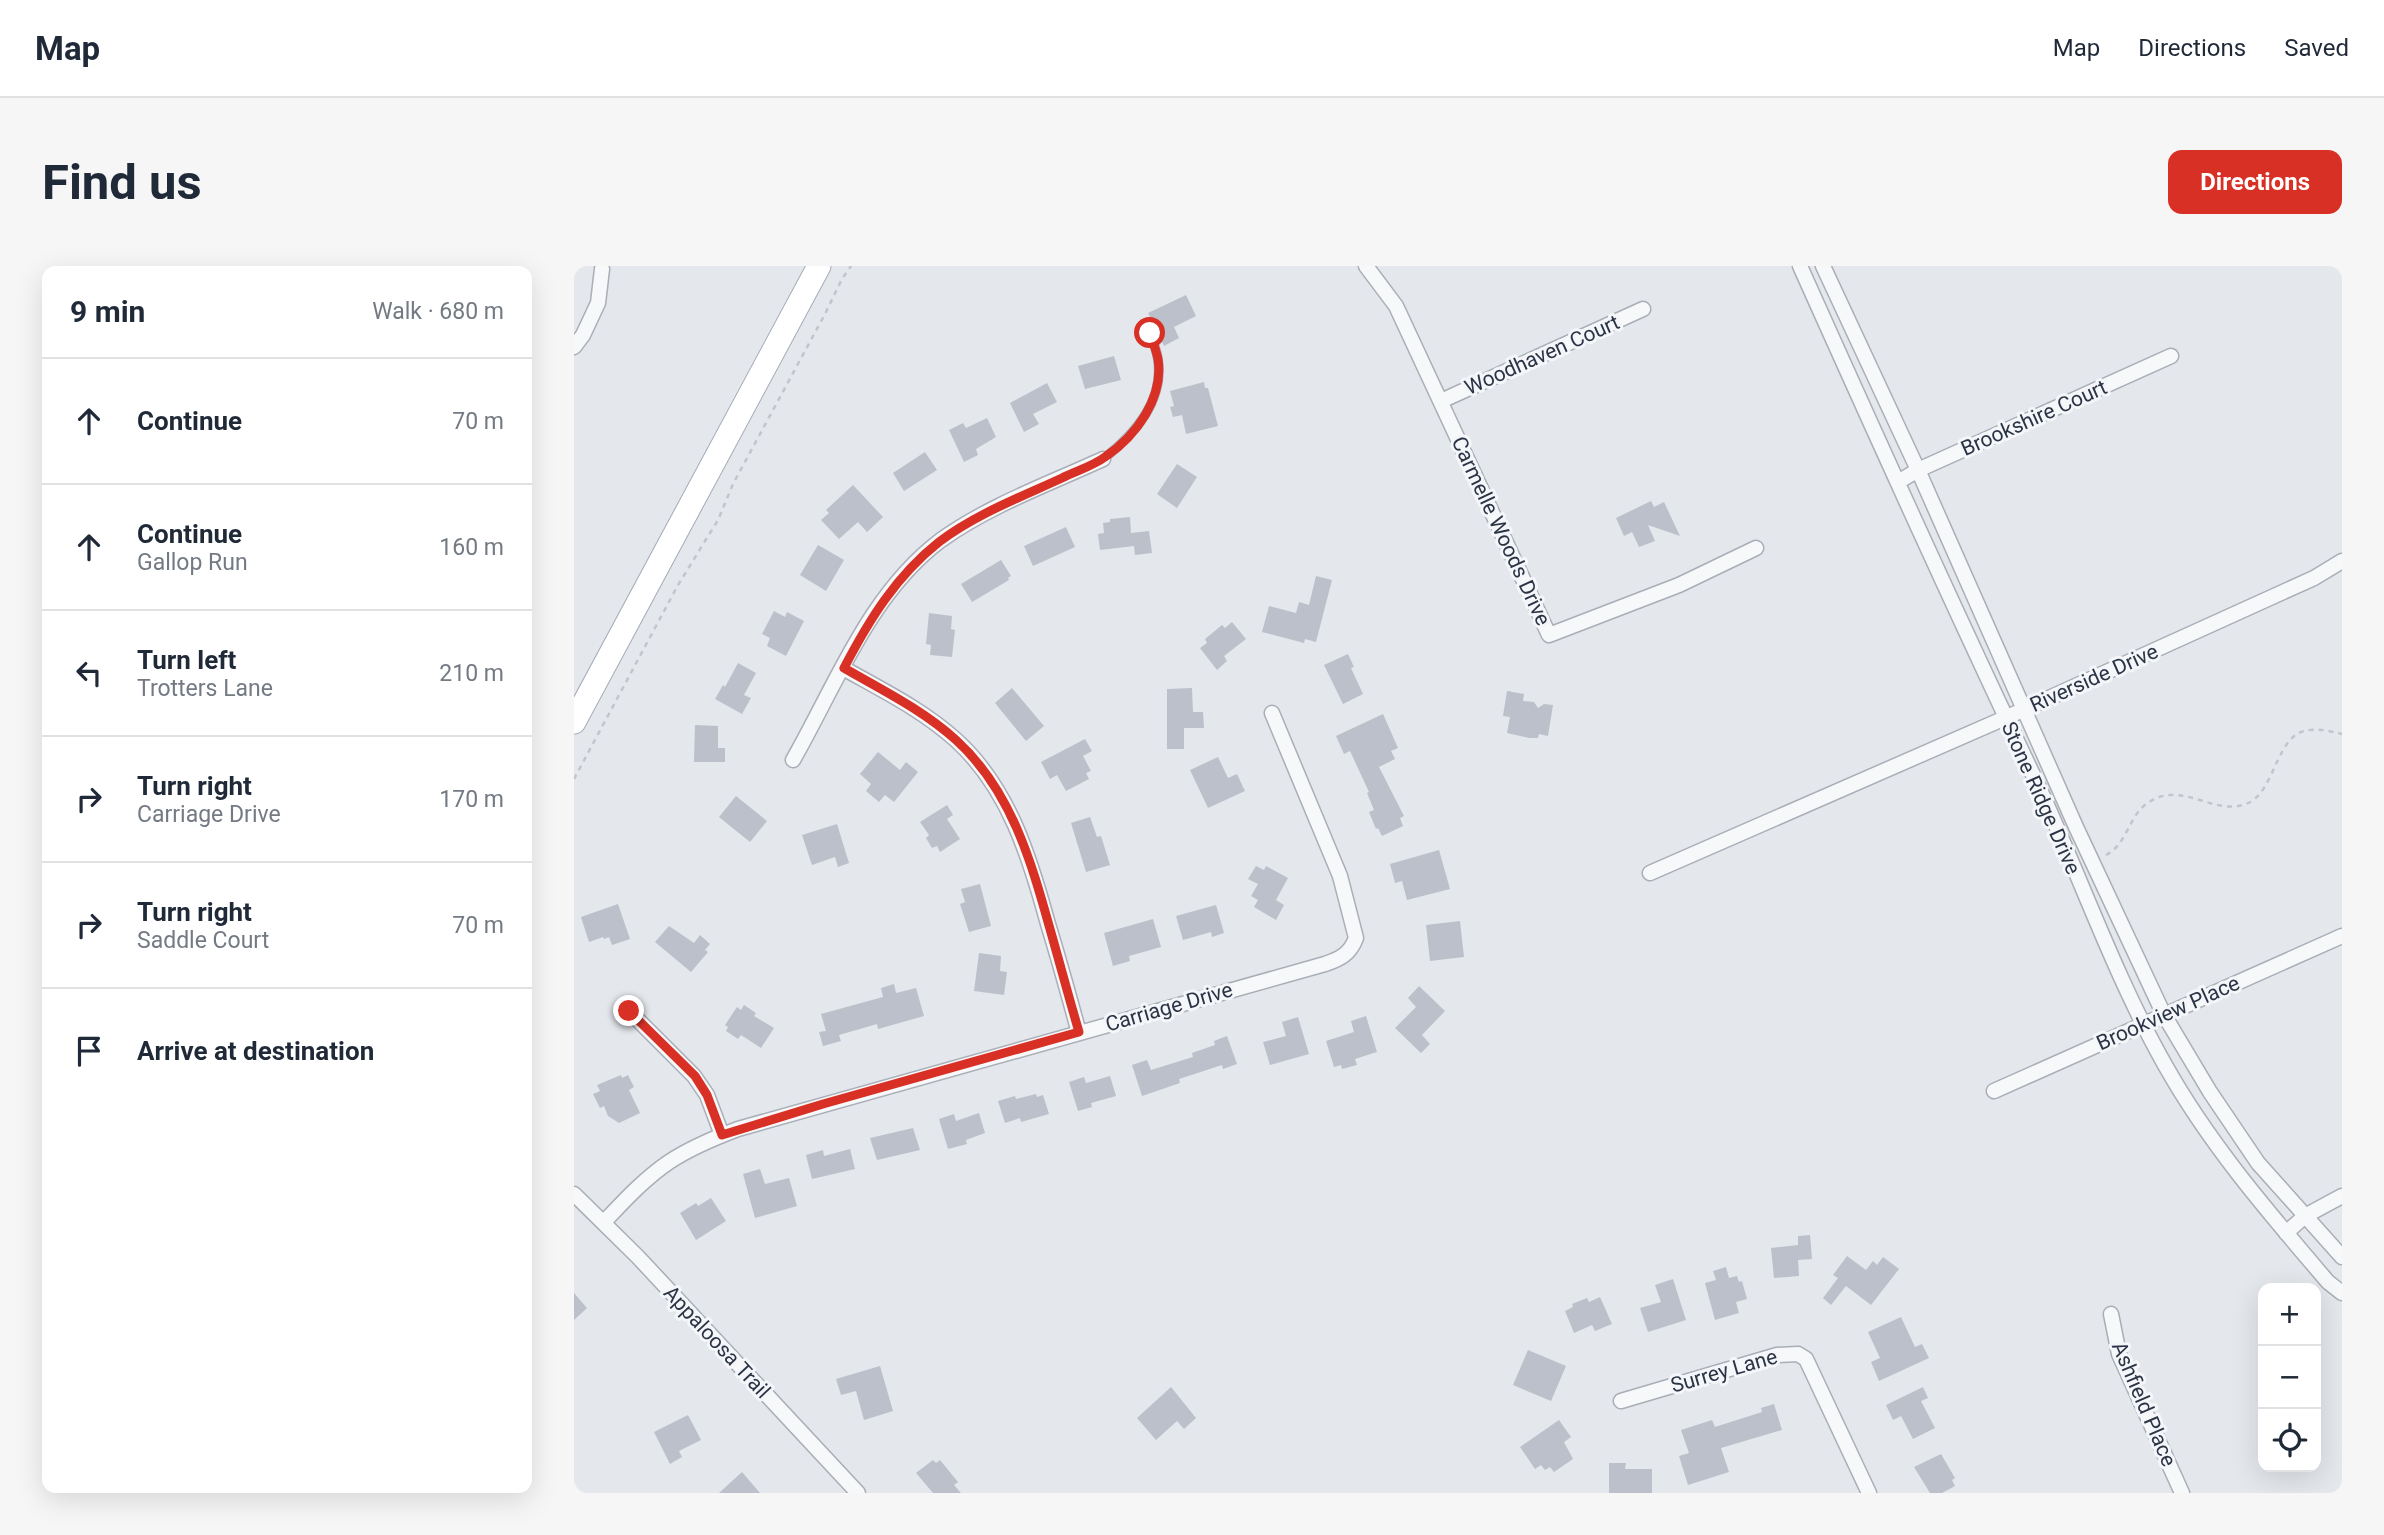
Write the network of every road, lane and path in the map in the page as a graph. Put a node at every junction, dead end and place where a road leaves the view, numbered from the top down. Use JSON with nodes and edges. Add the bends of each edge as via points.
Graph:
{"nodes":[{"id":1,"x":819,"y":266,"type":"edge"},
{"id":2,"x":851,"y":266,"type":"edge"},
{"id":3,"x":1366,"y":266,"type":"edge"},
{"id":4,"x":1800,"y":266,"type":"edge"},
{"id":5,"x":1823,"y":266,"type":"edge"},
{"id":6,"x":602,"y":270,"type":"dead end"},
{"id":7,"x":1643,"y":309,"type":"dead end"},
{"id":8,"x":1150,"y":333,"type":"dead end"},
{"id":9,"x":574,"y":347,"type":"edge"},
{"id":10,"x":2171,"y":356,"type":"dead end"},
{"id":11,"x":1441,"y":401,"type":"junction"},
{"id":12,"x":1103,"y":459,"type":"joint"},
{"id":13,"x":1918,"y":470,"type":"junction"},
{"id":14,"x":1898,"y":481,"type":"junction"},
{"id":15,"x":1756,"y":548,"type":"dead end"},
{"id":16,"x":2342,"y":561,"type":"edge"},
{"id":17,"x":844,"y":668,"type":"junction"},
{"id":18,"x":2023,"y":710,"type":"junction"},
{"id":19,"x":1272,"y":713,"type":"dead end"},
{"id":20,"x":2005,"y":718,"type":"junction"},
{"id":21,"x":574,"y":722,"type":"edge"},
{"id":22,"x":2342,"y":734,"type":"edge"},
{"id":23,"x":793,"y":760,"type":"dead end"},
{"id":24,"x":574,"y":779,"type":"edge"},
{"id":25,"x":2099,"y":858,"type":"dead end"},
{"id":26,"x":1650,"y":873,"type":"dead end"},
{"id":27,"x":2342,"y":936,"type":"edge"},
{"id":28,"x":629,"y":1011,"type":"dead end"},
{"id":29,"x":2164,"y":1015,"type":"junction"},
{"id":30,"x":2144,"y":1024,"type":"junction"},
{"id":31,"x":1079,"y":1032,"type":"junction"},
{"id":32,"x":1994,"y":1091,"type":"dead end"},
{"id":33,"x":722,"y":1135,"type":"junction"},
{"id":34,"x":574,"y":1194,"type":"edge"},
{"id":35,"x":2342,"y":1196,"type":"edge"},
{"id":36,"x":2305,"y":1216,"type":"junction"},
{"id":37,"x":604,"y":1222,"type":"junction"},
{"id":38,"x":2287,"y":1233,"type":"junction"},
{"id":39,"x":2342,"y":1257,"type":"edge"},
{"id":40,"x":2342,"y":1293,"type":"edge"},
{"id":41,"x":2111,"y":1314,"type":"dead end"},
{"id":42,"x":1620,"y":1401,"type":"dead end"},
{"id":43,"x":858,"y":1493,"type":"edge"},
{"id":44,"x":1868,"y":1493,"type":"edge"},
{"id":45,"x":2182,"y":1493,"type":"edge"}],
"edges":[{"from":1,"to":21,"type":"main road"},
{"from":2,"to":24,"type":"path","via":[[718,520],[671,597]]},
{"from":3,"to":11,"type":"street","name":"Carmelle Woods Drive","via":[[1396,306]]},
{"from":4,"to":14,"type":"street","name":"Stone Ridge Drive"},
{"from":5,"to":13,"type":"street","name":"Stone Ridge Drive"},
{"from":6,"to":9,"type":"street","via":[[598,303]]},
{"from":7,"to":11,"type":"street","name":"Woodhaven Court"},
{"from":8,"to":12,"type":"lane","via":[[1158,358],[1151,407],[1130,436]]},
{"from":10,"to":13,"type":"street","name":"Brookshire Court"},
{"from":11,"to":15,"type":"street","name":"Carmelle Woods Drive","via":[[1549,635],[1679,585]]},
{"from":12,"to":17,"type":"street","via":[[998,507],[941,541],[900,578]]},
{"from":13,"to":14,"type":"street","name":"Brookshire Court"},
{"from":13,"to":18,"type":"street","name":"Stone Ridge Drive"},
{"from":14,"to":20,"type":"street","name":"Stone Ridge Drive"},
{"from":16,"to":18,"type":"street","name":"Riverside Drive","via":[[2314,578]]},
{"from":17,"to":23,"type":"street"},
{"from":17,"to":31,"type":"street","via":[[941,727],[993,784],[1024,843]]},
{"from":18,"to":20,"type":"street","name":"Riverside Drive"},
{"from":18,"to":29,"type":"street","name":"Stone Ridge Drive"},
{"from":19,"to":31,"type":"street","name":"Carriage Drive","via":[[1340,876],[1356,938],[1353,947],[1325,964]]},
{"from":20,"to":26,"type":"street","name":"Riverside Drive"},
{"from":20,"to":30,"type":"street","name":"Stone Ridge Drive"},
{"from":22,"to":25,"type":"path","via":[[2302,730],[2283,749],[2259,795],[2237,807],[2184,795],[2158,796],[2137,812],[2115,849]]},
{"from":27,"to":29,"type":"street","name":"Brookview Place"},
{"from":28,"to":33,"type":"street","via":[[695,1076]]},
{"from":29,"to":30,"type":"street","name":"Brookview Place"},
{"from":29,"to":36,"type":"street","name":"Stone Ridge Drive","via":[[2258,1163]]},
{"from":30,"to":32,"type":"street","name":"Brookview Place"},
{"from":30,"to":38,"type":"street","name":"Stone Ridge Drive","via":[[2207,1133]]},
{"from":31,"to":33,"type":"street","name":"Carriage Drive"},
{"from":33,"to":37,"type":"street","name":"Carriage Drive","via":[[668,1163]]},
{"from":34,"to":37,"type":"street","name":"Appaloosa Trail"},
{"from":35,"to":36,"type":"street"},
{"from":36,"to":38,"type":"street"},
{"from":36,"to":39,"type":"street","name":"Stone Ridge Drive"},
{"from":37,"to":43,"type":"street","name":"Appaloosa Trail"},
{"from":38,"to":40,"type":"street","name":"Stone Ridge Drive"},
{"from":41,"to":45,"type":"street","name":"Ashfield Place","via":[[2119,1354]]},
{"from":42,"to":44,"type":"street","name":"Surrey Lane","via":[[1777,1355],[1798,1354],[1805,1359]]}]}
